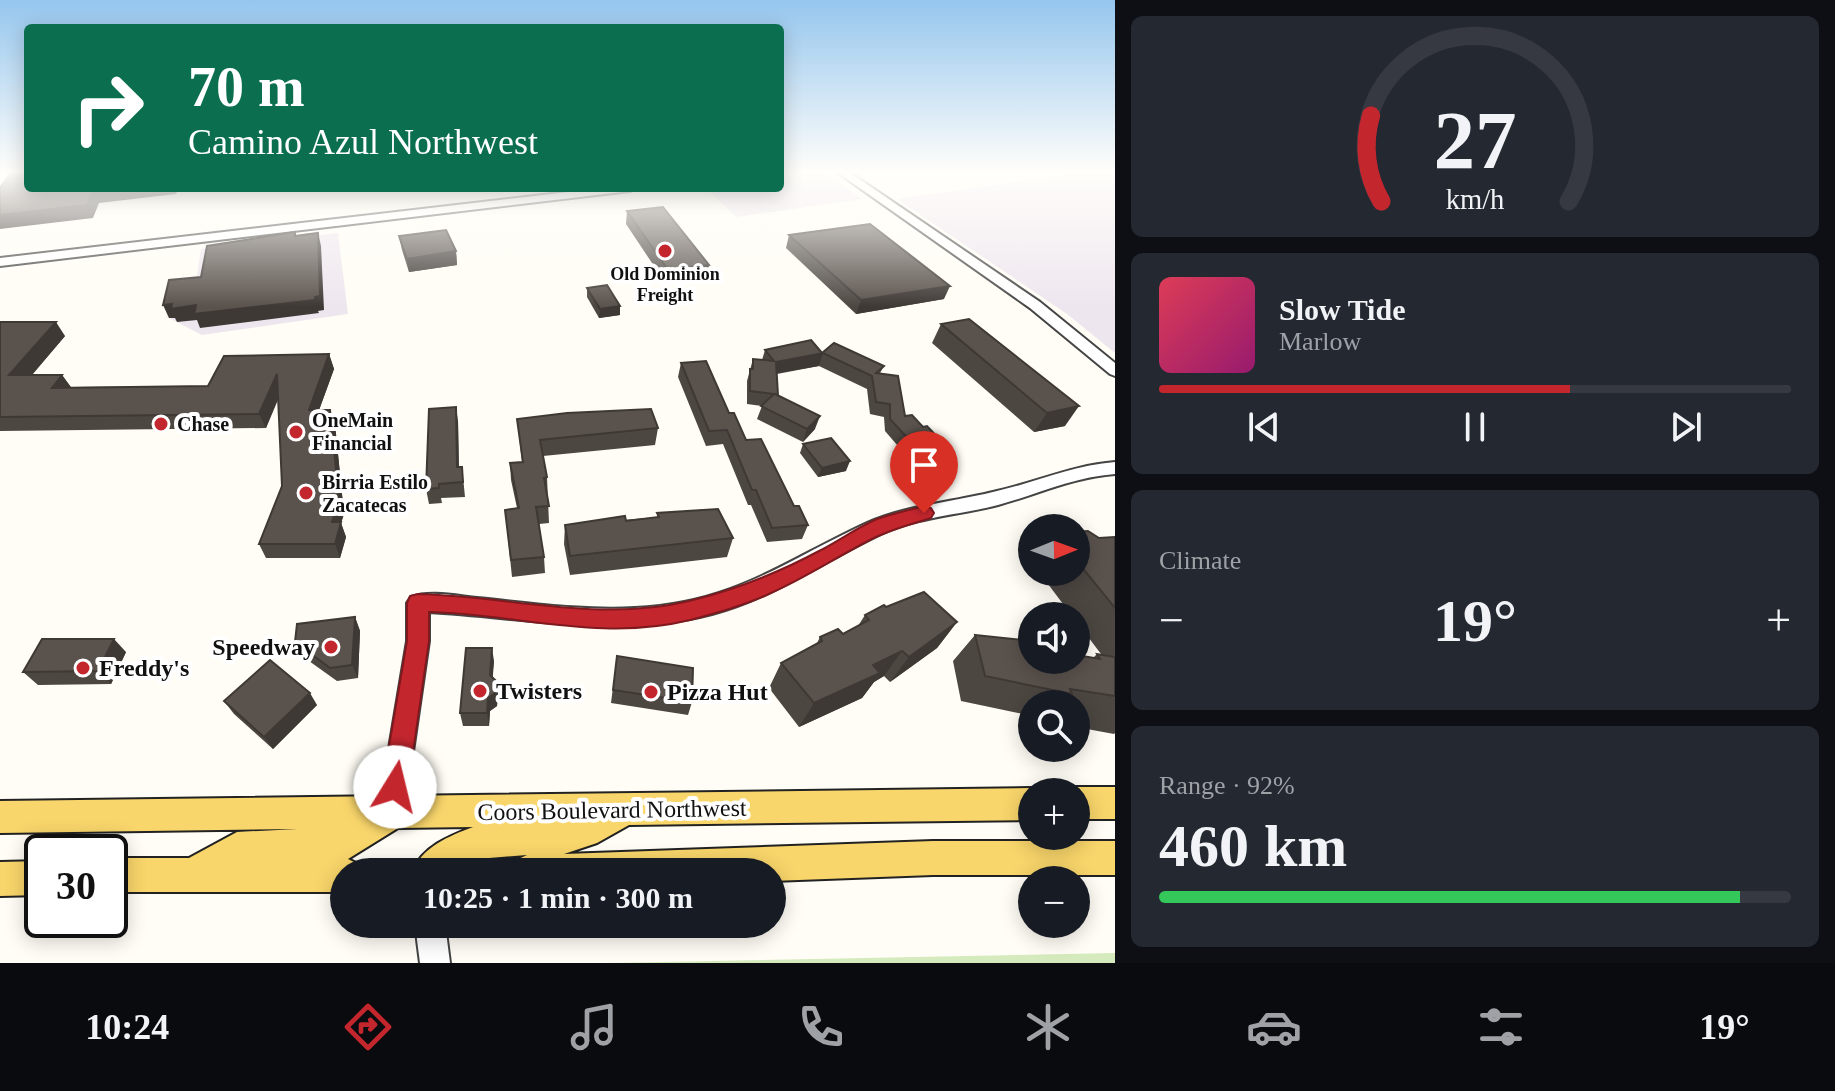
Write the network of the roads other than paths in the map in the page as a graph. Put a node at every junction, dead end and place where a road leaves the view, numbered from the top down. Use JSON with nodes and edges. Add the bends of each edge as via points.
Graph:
{"nodes":[{"id":1,"x":384,"y":217,"type":"edge"},
{"id":2,"x":907,"y":217,"type":"edge"},
{"id":3,"x":0,"y":262,"type":"edge"},
{"id":4,"x":1115,"y":371,"type":"edge"},
{"id":5,"x":1115,"y":468,"type":"edge"},
{"id":6,"x":1090,"y":803,"type":"edge"},
{"id":7,"x":1115,"y":803,"type":"edge"},
{"id":8,"x":1018,"y":804,"type":"edge"},
{"id":9,"x":630,"y":810,"type":"junction"},
{"id":10,"x":391,"y":814,"type":"junction"},
{"id":11,"x":0,"y":817,"type":"edge"},
{"id":12,"x":443,"y":858,"type":"edge"},
{"id":13,"x":1115,"y":858,"type":"edge"},
{"id":14,"x":786,"y":863,"type":"edge"},
{"id":15,"x":197,"y":873,"type":"junction"},
{"id":16,"x":128,"y":875,"type":"edge"},
{"id":17,"x":330,"y":875,"type":"edge"},
{"id":18,"x":24,"y":878,"type":"edge"},
{"id":19,"x":0,"y":879,"type":"edge"},
{"id":20,"x":432,"y":938,"type":"edge"},
{"id":21,"x":435,"y":963,"type":"edge"}],
"edges":[{"from":1,"to":3,"type":"street"},
{"from":2,"to":4,"type":"street","via":[[1035,305]]},
{"from":5,"to":10,"type":"street","via":[[1054,478],[1016,493],[900,519],[744,596],[687,611],[614,620],[418,603],[418,641]]},
{"from":6,"to":7,"type":"main road"},
{"from":8,"to":9,"type":"main road","name":"Coors Boulevard Northwest"},
{"from":9,"to":10,"type":"main road","name":"Coors Boulevard Northwest"},
{"from":9,"to":12,"type":"main road","via":[[569,837],[485,840]]},
{"from":10,"to":11,"type":"main road","name":"Coors Boulevard Northwest"},
{"from":10,"to":15,"type":"main road","via":[[345,844],[237,849]]},
{"from":13,"to":14,"type":"main road"},
{"from":15,"to":16,"type":"main road"},
{"from":15,"to":17,"type":"main road"},
{"from":18,"to":19,"type":"main road"},
{"from":20,"to":21,"type":"street"}]}
